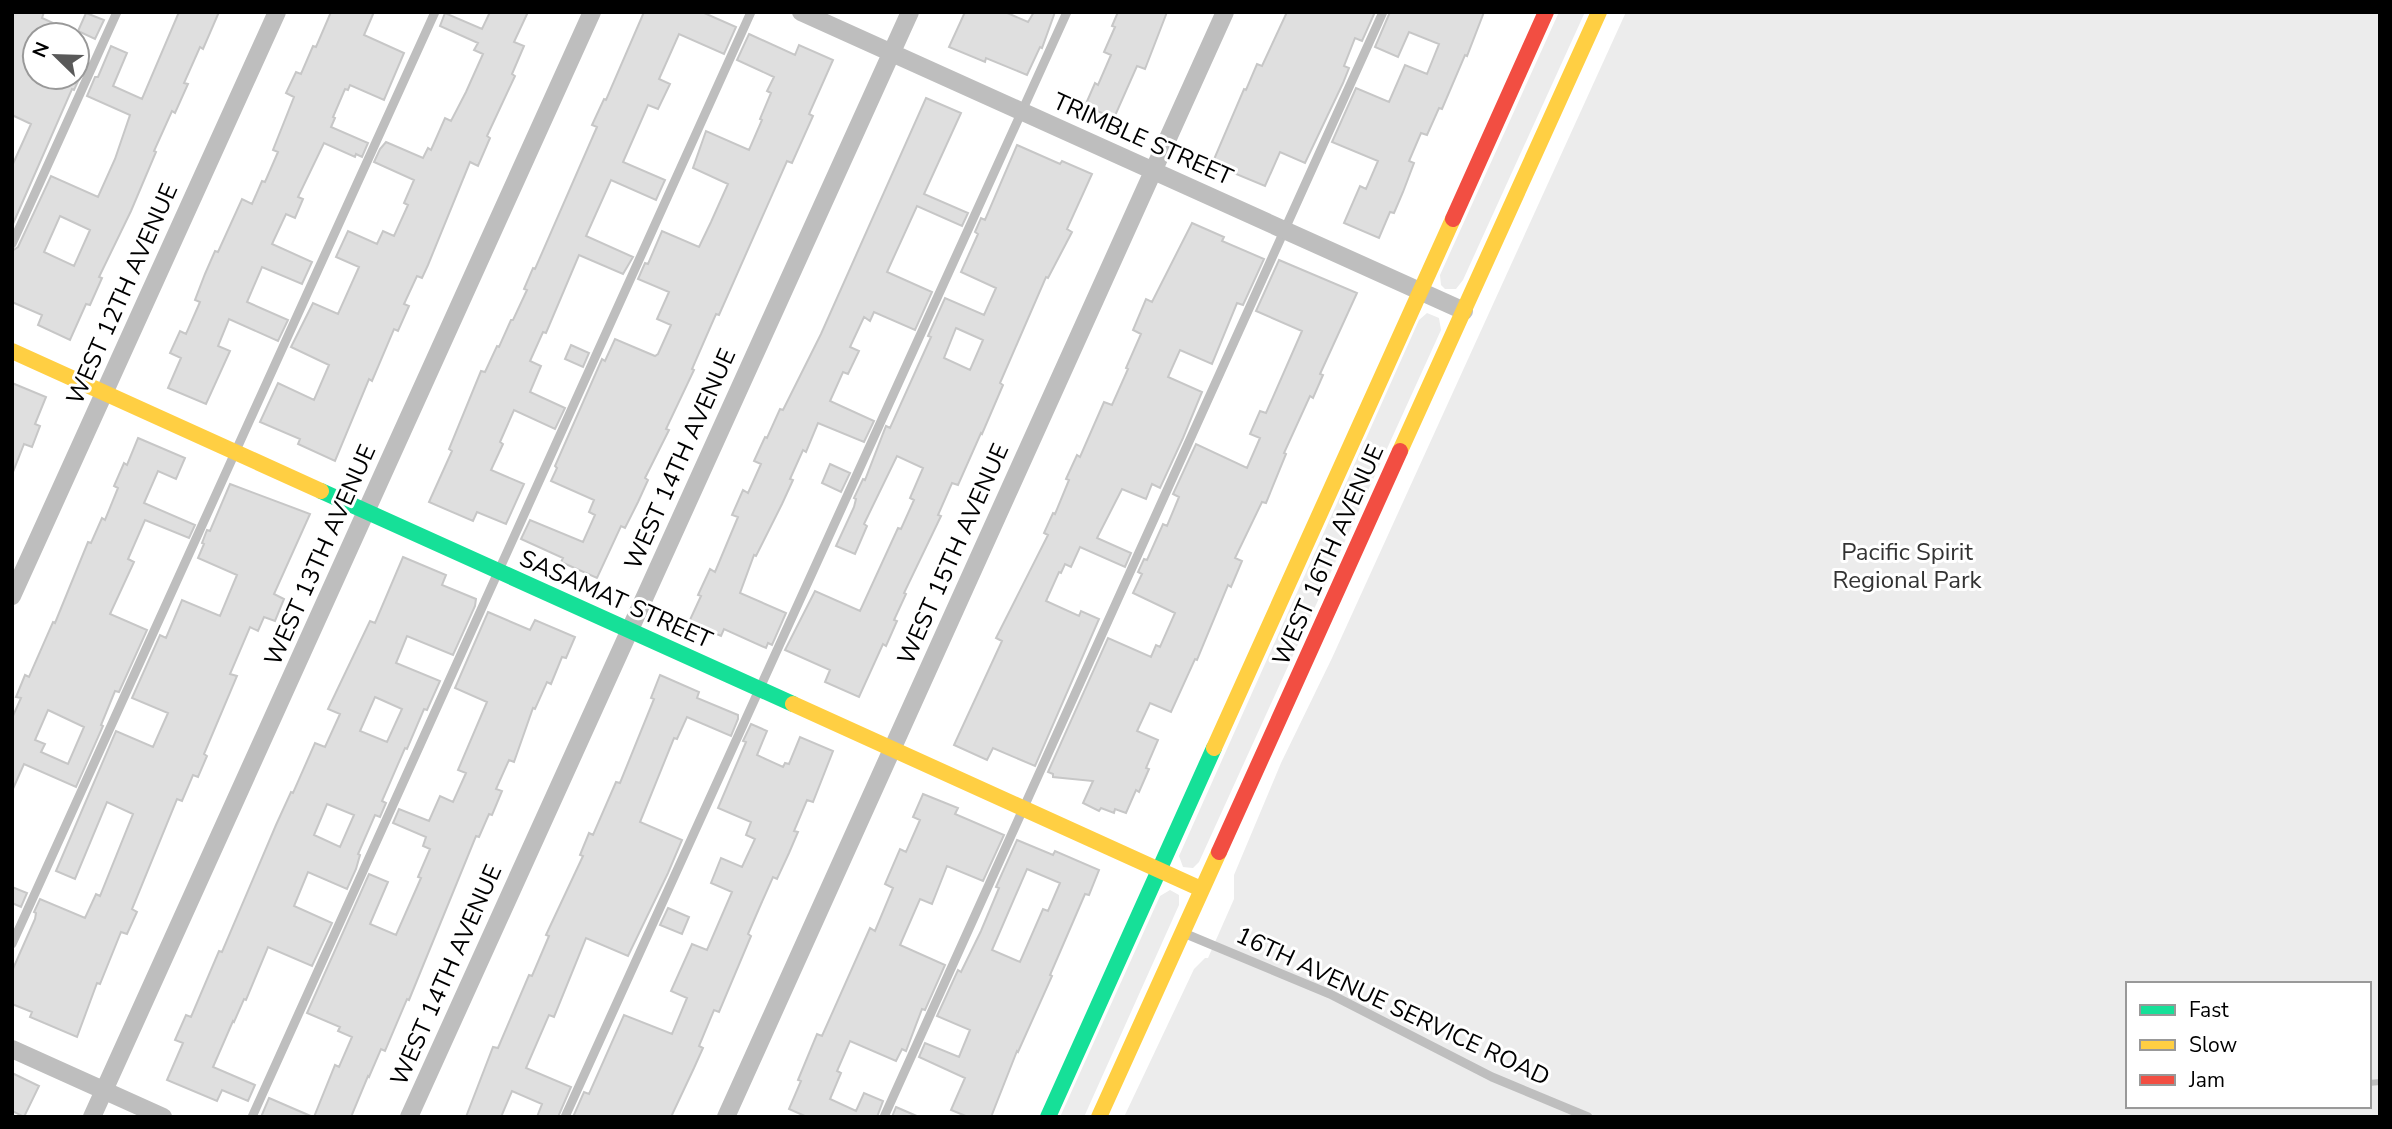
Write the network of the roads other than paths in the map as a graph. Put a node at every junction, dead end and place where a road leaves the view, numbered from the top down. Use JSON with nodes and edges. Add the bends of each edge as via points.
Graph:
{"nodes":[{"id":1,"x":117,"y":12,"type":"edge"},
{"id":2,"x":277,"y":12,"type":"edge"},
{"id":3,"x":435,"y":12,"type":"edge"},
{"id":4,"x":592,"y":12,"type":"edge"},
{"id":5,"x":751,"y":12,"type":"edge"},
{"id":6,"x":801,"y":12,"type":"edge"},
{"id":7,"x":909,"y":12,"type":"edge"},
{"id":8,"x":1066,"y":12,"type":"edge"},
{"id":9,"x":1225,"y":12,"type":"edge"},
{"id":10,"x":1383,"y":12,"type":"edge"},
{"id":11,"x":1546,"y":12,"type":"edge"},
{"id":12,"x":1599,"y":12,"type":"edge"},
{"id":13,"x":891,"y":53,"type":"junction"},
{"id":14,"x":1021,"y":111,"type":"junction"},
{"id":15,"x":1153,"y":170,"type":"junction"},
{"id":16,"x":1284,"y":230,"type":"junction"},
{"id":17,"x":12,"y":244,"type":"edge"},
{"id":18,"x":1419,"y":291,"type":"junction"},
{"id":19,"x":1464,"y":311,"type":"junction"},
{"id":20,"x":12,"y":352,"type":"edge"},
{"id":21,"x":104,"y":393,"type":"junction"},
{"id":22,"x":236,"y":453,"type":"junction"},
{"id":23,"x":367,"y":512,"type":"junction"},
{"id":24,"x":499,"y":571,"type":"junction"},
{"id":25,"x":12,"y":596,"type":"edge"},
{"id":26,"x":629,"y":630,"type":"junction"},
{"id":27,"x":760,"y":689,"type":"junction"},
{"id":28,"x":892,"y":749,"type":"junction"},
{"id":29,"x":1024,"y":808,"type":"junction"},
{"id":30,"x":1161,"y":871,"type":"junction"},
{"id":31,"x":1201,"y":889,"type":"junction"},
{"id":32,"x":1182,"y":932,"type":"junction"},
{"id":33,"x":12,"y":944,"type":"edge"},
{"id":34,"x":12,"y":1049,"type":"edge"},
{"id":35,"x":104,"y":1090,"type":"junction"},
{"id":36,"x":92,"y":1117,"type":"edge"},
{"id":37,"x":163,"y":1117,"type":"edge"},
{"id":38,"x":252,"y":1117,"type":"edge"},
{"id":39,"x":409,"y":1117,"type":"edge"},
{"id":40,"x":565,"y":1117,"type":"edge"},
{"id":41,"x":726,"y":1117,"type":"edge"},
{"id":42,"x":884,"y":1117,"type":"edge"},
{"id":43,"x":1048,"y":1117,"type":"edge"},
{"id":44,"x":1099,"y":1117,"type":"edge"},
{"id":45,"x":1588,"y":1117,"type":"edge"}],
"edges":[{"from":1,"to":17,"type":"lane"},
{"from":2,"to":21,"type":"street","name":"WEST 12TH AVENUE"},
{"from":3,"to":22,"type":"lane"},
{"from":4,"to":23,"type":"street","name":"WEST 13TH AVENUE"},
{"from":5,"to":24,"type":"lane"},
{"from":6,"to":13,"type":"street","name":"TRIMBLE STREET"},
{"from":7,"to":13,"type":"street","name":"WEST 14TH AVENUE"},
{"from":8,"to":14,"type":"lane"},
{"from":9,"to":15,"type":"street","name":"WEST 15TH AVENUE"},
{"from":10,"to":16,"type":"lane"},
{"from":11,"to":18,"type":"main road","name":"WEST 16TH AVENUE"},
{"from":12,"to":19,"type":"main road","name":"WEST 16TH AVENUE"},
{"from":13,"to":14,"type":"street","name":"TRIMBLE STREET"},
{"from":13,"to":26,"type":"street","name":"WEST 14TH AVENUE"},
{"from":14,"to":15,"type":"street","name":"TRIMBLE STREET"},
{"from":14,"to":27,"type":"lane"},
{"from":15,"to":16,"type":"street","name":"TRIMBLE STREET"},
{"from":15,"to":28,"type":"street","name":"WEST 15TH AVENUE"},
{"from":16,"to":18,"type":"street","name":"TRIMBLE STREET"},
{"from":16,"to":29,"type":"lane"},
{"from":18,"to":19,"type":"street","name":"TRIMBLE STREET"},
{"from":18,"to":30,"type":"main road","name":"WEST 16TH AVENUE"},
{"from":19,"to":31,"type":"main road","name":"WEST 16TH AVENUE"},
{"from":20,"to":21,"type":"main road","name":"SASAMAT STREET"},
{"from":21,"to":22,"type":"main road","name":"SASAMAT STREET"},
{"from":21,"to":25,"type":"street","name":"WEST 12TH AVENUE"},
{"from":22,"to":23,"type":"main road","name":"SASAMAT STREET"},
{"from":22,"to":33,"type":"lane"},
{"from":23,"to":24,"type":"main road","name":"SASAMAT STREET"},
{"from":23,"to":35,"type":"street","name":"WEST 13TH AVENUE"},
{"from":24,"to":26,"type":"main road","name":"SASAMAT STREET"},
{"from":24,"to":38,"type":"lane"},
{"from":26,"to":27,"type":"main road","name":"SASAMAT STREET"},
{"from":26,"to":39,"type":"street","name":"WEST 14TH AVENUE"},
{"from":27,"to":28,"type":"main road","name":"SASAMAT STREET"},
{"from":27,"to":40,"type":"lane"},
{"from":28,"to":29,"type":"main road","name":"SASAMAT STREET"},
{"from":28,"to":41,"type":"street","name":"WEST 15TH AVENUE"},
{"from":29,"to":30,"type":"main road","name":"SASAMAT STREET"},
{"from":29,"to":42,"type":"lane"},
{"from":30,"to":31,"type":"main road","name":"SASAMAT STREET"},
{"from":30,"to":43,"type":"main road","name":"WEST 16TH AVENUE"},
{"from":31,"to":32,"type":"main road","name":"WEST 16TH AVENUE"},
{"from":32,"to":44,"type":"main road","name":"WEST 16TH AVENUE"},
{"from":32,"to":45,"type":"lane","name":"16TH AVENUE SERVICE ROAD","via":[[1330,994],[1492,1077]]},
{"from":34,"to":35,"type":"street"},
{"from":35,"to":36,"type":"street","name":"WEST 13TH AVENUE"},
{"from":35,"to":37,"type":"street"}]}
